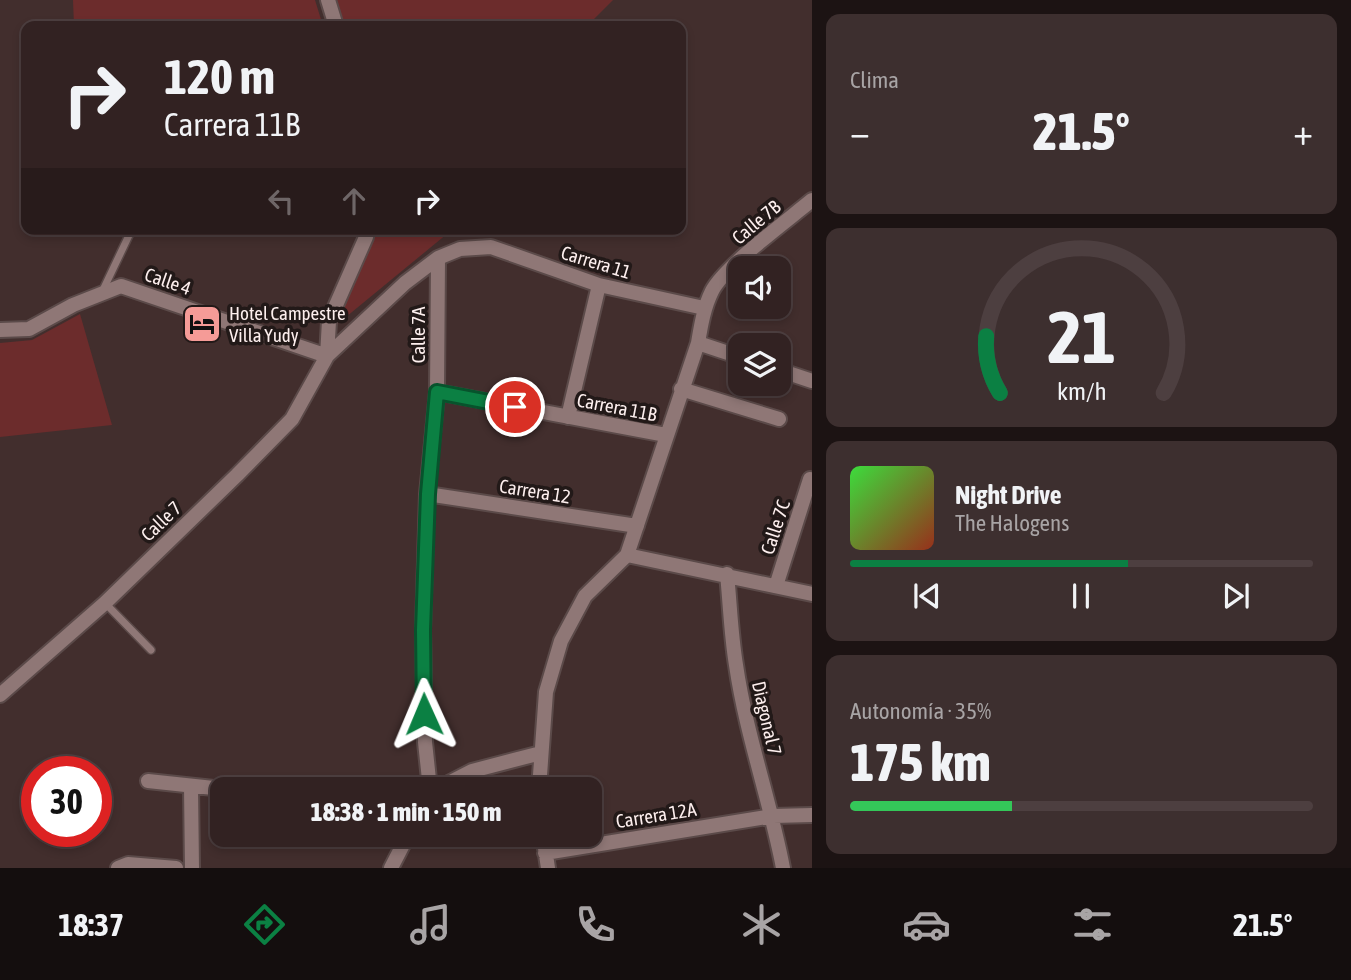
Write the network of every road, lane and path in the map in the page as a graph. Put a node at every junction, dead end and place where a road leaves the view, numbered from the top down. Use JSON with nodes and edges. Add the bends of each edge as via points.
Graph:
{"nodes":[{"id":1,"x":328,"y":0,"type":"edge"},
{"id":2,"x":334,"y":21,"type":"edge"},
{"id":3,"x":812,"y":200,"type":"edge"},
{"id":4,"x":129,"y":235,"type":"edge"},
{"id":5,"x":366,"y":235,"type":"edge"},
{"id":6,"x":438,"y":258,"type":"junction"},
{"id":7,"x":598,"y":285,"type":"junction"},
{"id":8,"x":102,"y":293,"type":"junction"},
{"id":9,"x":705,"y":309,"type":"junction"},
{"id":10,"x":0,"y":330,"type":"edge"},
{"id":11,"x":698,"y":343,"type":"junction"},
{"id":12,"x":728,"y":353,"type":"edge"},
{"id":13,"x":327,"y":356,"type":"junction"},
{"id":14,"x":791,"y":374,"type":"edge"},
{"id":15,"x":812,"y":381,"type":"edge"},
{"id":16,"x":681,"y":389,"type":"junction"},
{"id":17,"x":437,"y":392,"type":"junction"},
{"id":18,"x":568,"y":417,"type":"junction"},
{"id":19,"x":779,"y":419,"type":"dead end"},
{"id":20,"x":666,"y":435,"type":"junction"},
{"id":21,"x":810,"y":479,"type":"dead end"},
{"id":22,"x":428,"y":494,"type":"junction"},
{"id":23,"x":637,"y":526,"type":"junction"},
{"id":24,"x":628,"y":555,"type":"junction"},
{"id":25,"x":727,"y":574,"type":"junction"},
{"id":26,"x":776,"y":586,"type":"junction"},
{"id":27,"x":812,"y":594,"type":"edge"},
{"id":28,"x":105,"y":603,"type":"junction"},
{"id":29,"x":152,"y":650,"type":"dead end"},
{"id":30,"x":0,"y":695,"type":"edge"},
{"id":31,"x":541,"y":753,"type":"junction"},
{"id":32,"x":429,"y":777,"type":"edge"},
{"id":33,"x":460,"y":777,"type":"edge"},
{"id":34,"x":540,"y":777,"type":"edge"},
{"id":35,"x":148,"y":780,"type":"dead end"},
{"id":36,"x":191,"y":786,"type":"junction"},
{"id":37,"x":210,"y":788,"type":"edge"},
{"id":38,"x":812,"y":815,"type":"edge"},
{"id":39,"x":773,"y":816,"type":"junction"},
{"id":40,"x":402,"y":847,"type":"edge"},
{"id":41,"x":544,"y":847,"type":"edge"},
{"id":42,"x":545,"y":853,"type":"junction"},
{"id":43,"x":118,"y":868,"type":"edge"},
{"id":44,"x":176,"y":868,"type":"edge"},
{"id":45,"x":192,"y":868,"type":"edge"},
{"id":46,"x":391,"y":868,"type":"edge"},
{"id":47,"x":548,"y":868,"type":"edge"},
{"id":48,"x":783,"y":868,"type":"edge"}],
"edges":[{"from":1,"to":2,"type":"street"},
{"from":3,"to":9,"type":"street","name":"Calle 7B","via":[[726,272]]},
{"from":4,"to":8,"type":"lane"},
{"from":5,"to":13,"type":"street","via":[[328,321]]},
{"from":6,"to":7,"type":"street","name":"Carrera 11","via":[[460,249],[491,247]]},
{"from":6,"to":13,"type":"street"},
{"from":6,"to":17,"type":"street","name":"Calle 7A"},
{"from":7,"to":9,"type":"street","name":"Carrera 11"},
{"from":7,"to":18,"type":"street"},
{"from":8,"to":10,"type":"street","name":"Calle 4","via":[[29,329]]},
{"from":8,"to":13,"type":"street","name":"Calle 4","via":[[121,286]]},
{"from":9,"to":11,"type":"street","name":"Calle 7B"},
{"from":11,"to":12,"type":"street"},
{"from":11,"to":16,"type":"street","name":"Calle 7B"},
{"from":13,"to":28,"type":"street","name":"Calle 7","via":[[292,419]]},
{"from":14,"to":15,"type":"street"},
{"from":16,"to":19,"type":"street"},
{"from":16,"to":20,"type":"street","name":"Calle 7B"},
{"from":17,"to":18,"type":"street","name":"Carrera 11B"},
{"from":17,"to":22,"type":"street","name":"Calle 7A"},
{"from":18,"to":20,"type":"street","name":"Carrera 11B"},
{"from":20,"to":23,"type":"street","name":"Calle 7B"},
{"from":21,"to":26,"type":"street","name":"Calle 7C"},
{"from":22,"to":23,"type":"street","name":"Carrera 12"},
{"from":22,"to":32,"type":"street","name":"Calle 7A","via":[[423,630]]},
{"from":23,"to":24,"type":"street","name":"Calle 7B"},
{"from":24,"to":25,"type":"street"},
{"from":24,"to":31,"type":"street","via":[[585,596],[561,640],[546,692]]},
{"from":25,"to":26,"type":"street"},
{"from":25,"to":39,"type":"street","name":"Diagonal 7","via":[[736,665]]},
{"from":26,"to":27,"type":"street"},
{"from":28,"to":29,"type":"lane"},
{"from":28,"to":30,"type":"street","name":"Calle 7"},
{"from":31,"to":33,"type":"street"},
{"from":31,"to":34,"type":"street"},
{"from":35,"to":36,"type":"street"},
{"from":36,"to":37,"type":"street"},
{"from":36,"to":45,"type":"street"},
{"from":38,"to":39,"type":"street"},
{"from":39,"to":42,"type":"street","name":"Carrera 12A"},
{"from":39,"to":48,"type":"street","name":"Diagonal 7"},
{"from":40,"to":46,"type":"street"},
{"from":41,"to":42,"type":"street"},
{"from":42,"to":47,"type":"street"},
{"from":43,"to":44,"type":"street","via":[[128,864]]}]}
